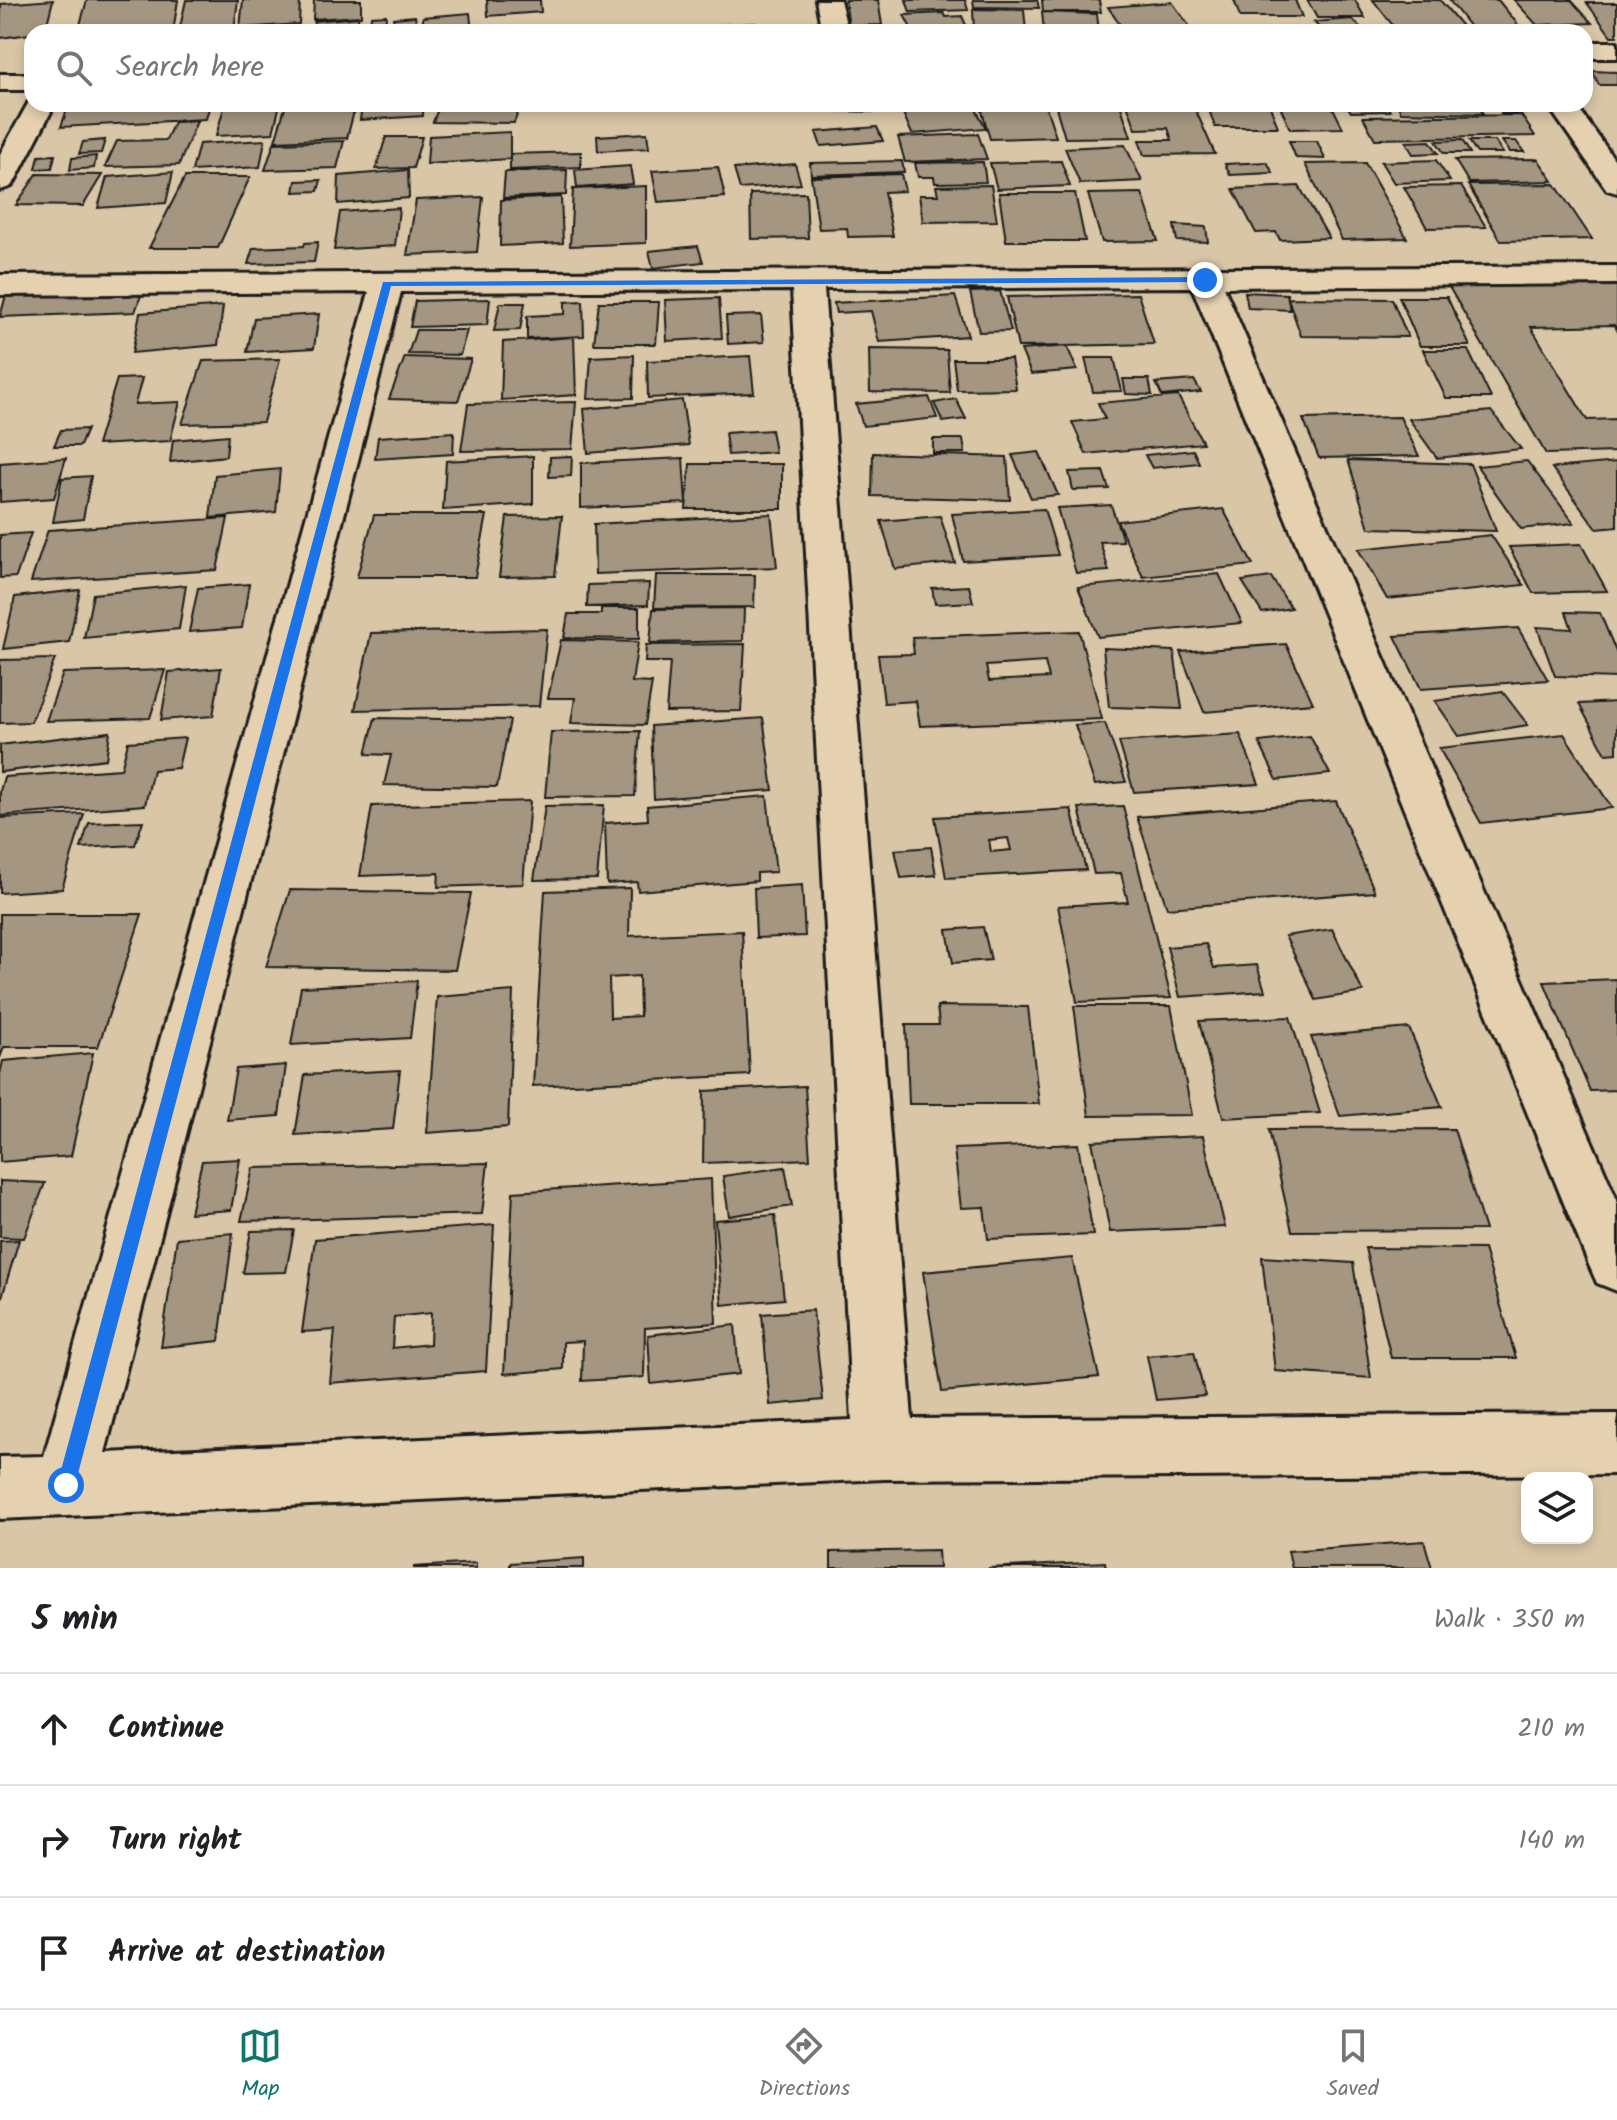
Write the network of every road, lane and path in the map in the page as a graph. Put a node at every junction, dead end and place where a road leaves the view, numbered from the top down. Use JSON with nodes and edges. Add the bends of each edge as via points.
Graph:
{"nodes":[{"id":1,"x":828,"y":0,"type":"edge"},
{"id":2,"x":833,"y":24,"type":"edge"},
{"id":3,"x":1593,"y":50,"type":"edge"},
{"id":4,"x":1617,"y":50,"type":"edge"},
{"id":5,"x":0,"y":82,"type":"edge"},
{"id":6,"x":24,"y":82,"type":"edge"},
{"id":7,"x":37,"y":112,"type":"edge"},
{"id":8,"x":1567,"y":112,"type":"edge"},
{"id":9,"x":0,"y":181,"type":"edge"},
{"id":10,"x":1617,"y":184,"type":"edge"},
{"id":11,"x":1617,"y":275,"type":"edge"},
{"id":12,"x":1205,"y":280,"type":"junction"},
{"id":13,"x":807,"y":281,"type":"junction"},
{"id":14,"x":387,"y":284,"type":"junction"},
{"id":15,"x":0,"y":285,"type":"edge"},
{"id":16,"x":1617,"y":1265,"type":"edge"},
{"id":17,"x":1617,"y":1444,"type":"edge"},
{"id":18,"x":884,"y":1449,"type":"junction"},
{"id":19,"x":66,"y":1485,"type":"junction"},
{"id":20,"x":0,"y":1488,"type":"edge"}],
"edges":[{"from":1,"to":2,"type":"street"},
{"from":3,"to":4,"type":"street"},
{"from":5,"to":6,"type":"street"},
{"from":7,"to":9,"type":"street"},
{"from":8,"to":10,"type":"street"},
{"from":11,"to":12,"type":"street"},
{"from":12,"to":13,"type":"street"},
{"from":12,"to":16,"type":"street"},
{"from":13,"to":14,"type":"street"},
{"from":13,"to":18,"type":"street"},
{"from":14,"to":15,"type":"street"},
{"from":14,"to":19,"type":"street"},
{"from":17,"to":18,"type":"street"},
{"from":18,"to":19,"type":"street"},
{"from":19,"to":20,"type":"street"}]}
